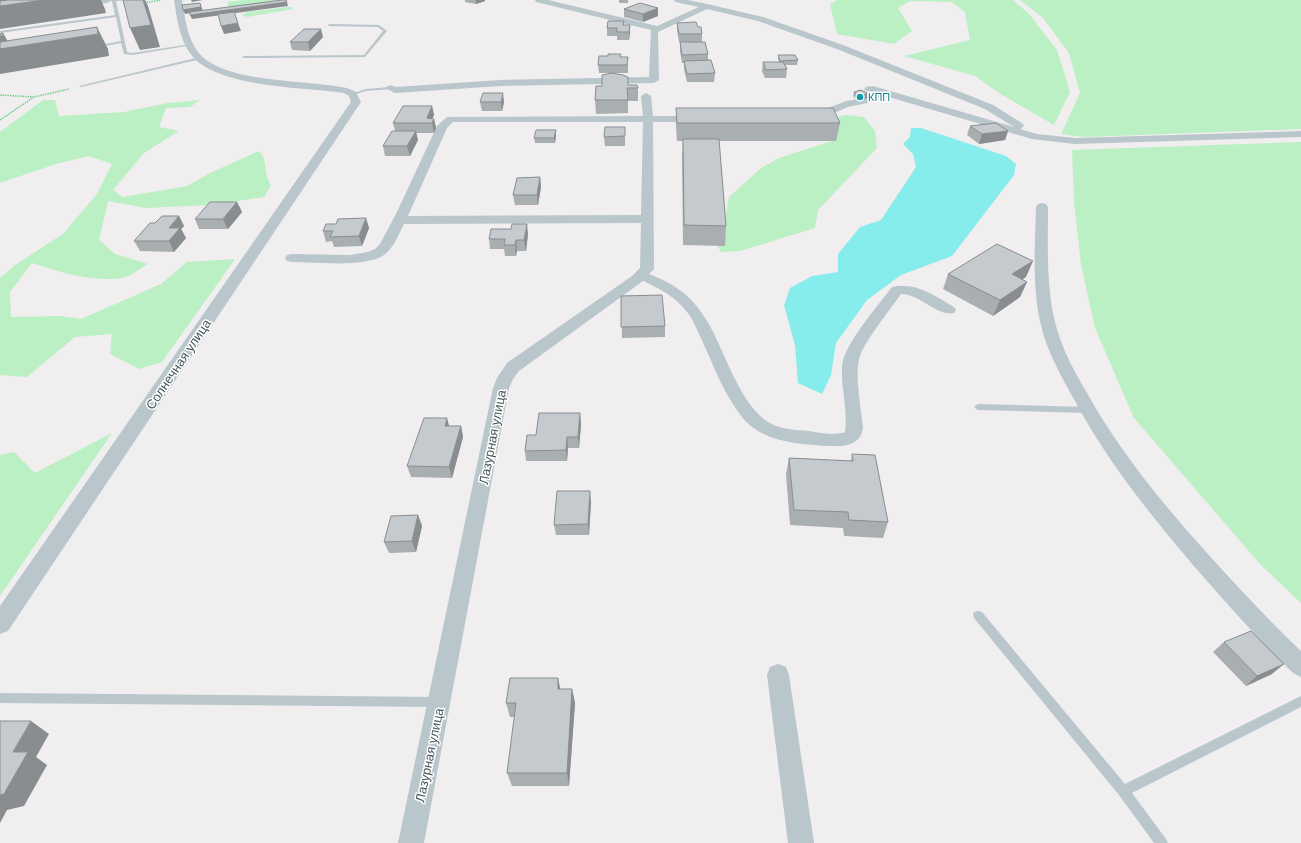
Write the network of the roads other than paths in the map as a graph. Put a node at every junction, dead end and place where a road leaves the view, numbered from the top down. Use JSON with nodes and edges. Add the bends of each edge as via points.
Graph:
{"nodes":[{"id":1,"x":103,"y":0,"type":"edge"},
{"id":2,"x":107,"y":0,"type":"edge"},
{"id":3,"x":114,"y":0,"type":"edge"},
{"id":4,"x":130,"y":0,"type":"edge"},
{"id":5,"x":178,"y":0,"type":"edge"},
{"id":6,"x":539,"y":0,"type":"edge"},
{"id":7,"x":678,"y":0,"type":"edge"},
{"id":8,"x":64,"y":5,"type":"dead end"},
{"id":9,"x":707,"y":6,"type":"junction"},
{"id":10,"x":117,"y":16,"type":"junction"},
{"id":11,"x":329,"y":25,"type":"dead end"},
{"id":12,"x":658,"y":29,"type":"junction"},
{"id":13,"x":0,"y":32,"type":"edge"},
{"id":14,"x":122,"y":42,"type":"junction"},
{"id":15,"x":191,"y":45,"type":"junction"},
{"id":16,"x":92,"y":47,"type":"edge"},
{"id":17,"x":244,"y":57,"type":"dead end"},
{"id":18,"x":200,"y":58,"type":"junction"},
{"id":19,"x":81,"y":86,"type":"road end"},
{"id":20,"x":390,"y":88,"type":"joint"},
{"id":21,"x":876,"y":90,"type":"junction"},
{"id":22,"x":646,"y":96,"type":"dead end"},
{"id":23,"x":354,"y":99,"type":"junction"},
{"id":24,"x":847,"y":104,"type":"junction"},
{"id":25,"x":648,"y":119,"type":"junction"},
{"id":26,"x":710,"y":119,"type":"edge"},
{"id":27,"x":800,"y":119,"type":"edge"},
{"id":28,"x":1301,"y":134,"type":"edge"},
{"id":29,"x":1036,"y":137,"type":"junction"},
{"id":30,"x":1042,"y":207,"type":"dead end"},
{"id":31,"x":647,"y":219,"type":"junction"},
{"id":32,"x":400,"y":220,"type":"junction"},
{"id":33,"x":292,"y":258,"type":"dead end"},
{"id":34,"x":641,"y":276,"type":"junction"},
{"id":35,"x":949,"y":310,"type":"dead end"},
{"id":36,"x":978,"y":407,"type":"dead end"},
{"id":37,"x":1088,"y":410,"type":"junction"},
{"id":38,"x":978,"y":615,"type":"dead end"},
{"id":39,"x":0,"y":624,"type":"edge"},
{"id":40,"x":1301,"y":666,"type":"edge"},
{"id":41,"x":778,"y":675,"type":"dead end"},
{"id":42,"x":0,"y":698,"type":"edge"},
{"id":43,"x":1301,"y":701,"type":"edge"},
{"id":44,"x":440,"y":702,"type":"junction"},
{"id":45,"x":1123,"y":791,"type":"junction"},
{"id":46,"x":411,"y":843,"type":"edge"},
{"id":47,"x":801,"y":843,"type":"edge"},
{"id":48,"x":1162,"y":843,"type":"edge"}],
"edges":[{"from":1,"to":2,"type":"street"},
{"from":1,"to":3,"type":"lane"},
{"from":1,"to":8,"type":"street"},
{"from":3,"to":4,"type":"lane"},
{"from":3,"to":10,"type":"lane"},
{"from":5,"to":15,"type":"street","via":[[183,30]]},
{"from":6,"to":12,"type":"street"},
{"from":7,"to":9,"type":"street"},
{"from":9,"to":12,"type":"street"},
{"from":9,"to":29,"type":"street","via":[[760,19],[840,47],[989,107]]},
{"from":10,"to":13,"type":"lane"},
{"from":10,"to":14,"type":"lane"},
{"from":11,"to":17,"type":"lane","via":[[380,26],[385,31],[365,56]]},
{"from":12,"to":20,"type":"street","via":[[654,31],[654,80],[501,83],[395,90]]},
{"from":14,"to":15,"type":"lane","via":[[126,54]]},
{"from":14,"to":16,"type":"lane"},
{"from":15,"to":18,"type":"street"},
{"from":18,"to":19,"type":"lane"},
{"from":18,"to":23,"type":"street","via":[[216,69],[241,77],[342,90]]},
{"from":20,"to":23,"type":"lane","via":[[366,90]]},
{"from":21,"to":24,"type":"street","via":[[870,99]]},
{"from":21,"to":24,"type":"street","via":[[857,92],[848,97]]},
{"from":21,"to":29,"type":"street"},
{"from":22,"to":25,"type":"street"},
{"from":23,"to":39,"type":"street","name":"Солнечная улица"},
{"from":24,"to":27,"type":"street","via":[[827,114]]},
{"from":25,"to":26,"type":"street"},
{"from":25,"to":31,"type":"street"},
{"from":25,"to":32,"type":"street","via":[[451,119],[442,126]]},
{"from":28,"to":29,"type":"street","via":[[1075,141]]},
{"from":30,"to":37,"type":"street","via":[[1043,285],[1047,323],[1070,378]]},
{"from":31,"to":32,"type":"street"},
{"from":31,"to":34,"type":"street","via":[[647,269]]},
{"from":32,"to":33,"type":"street","via":[[386,247],[372,256]]},
{"from":34,"to":35,"type":"street","via":[[674,291],[693,310],[742,404],[759,424],[771,430],[806,437],[847,439],[854,435],[850,367],[852,356],[897,290],[905,289],[919,294]]},
{"from":34,"to":44,"type":"street","name":"Лазурная улица","via":[[513,368],[505,378]]},
{"from":36,"to":37,"type":"lane"},
{"from":37,"to":40,"type":"street","via":[[1138,484],[1180,535],[1230,593]]},
{"from":38,"to":45,"type":"lane"},
{"from":41,"to":47,"type":"street"},
{"from":42,"to":44,"type":"lane"},
{"from":43,"to":45,"type":"lane"},
{"from":44,"to":46,"type":"street","name":"Лазурная улица"},
{"from":45,"to":48,"type":"lane"}]}
